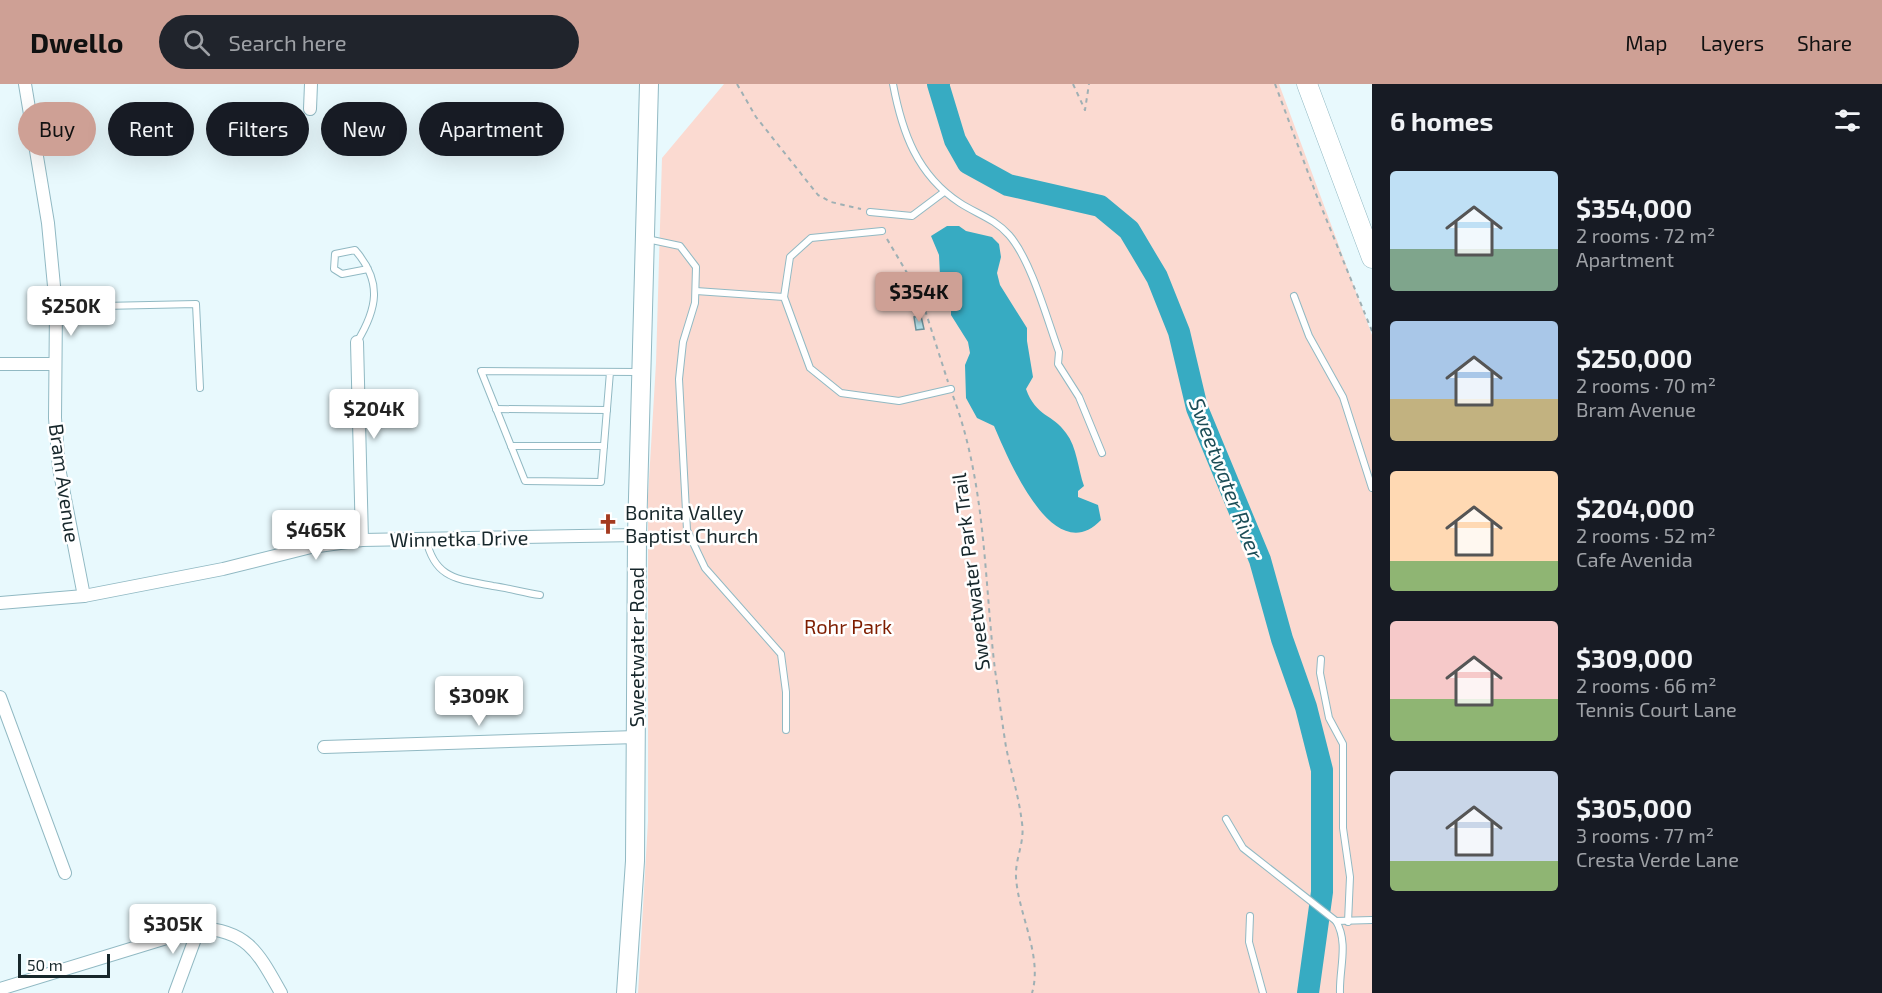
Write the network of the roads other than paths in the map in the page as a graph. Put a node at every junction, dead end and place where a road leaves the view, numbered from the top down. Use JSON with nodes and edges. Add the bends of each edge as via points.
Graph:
{"nodes":[{"id":1,"x":25,"y":84,"type":"edge"},
{"id":2,"x":311,"y":84,"type":"edge"},
{"id":3,"x":650,"y":84,"type":"edge"},
{"id":4,"x":893,"y":84,"type":"edge"},
{"id":5,"x":1307,"y":84,"type":"edge"},
{"id":6,"x":310,"y":109,"type":"dead end"},
{"id":7,"x":944,"y":192,"type":"junction"},
{"id":8,"x":870,"y":212,"type":"road end"},
{"id":9,"x":882,"y":231,"type":"road end"},
{"id":10,"x":646,"y":239,"type":"junction"},
{"id":11,"x":1372,"y":258,"type":"edge"},
{"id":12,"x":368,"y":269,"type":"junction"},
{"id":13,"x":696,"y":291,"type":"junction"},
{"id":14,"x":1294,"y":296,"type":"dead end"},
{"id":15,"x":784,"y":297,"type":"junction"},
{"id":16,"x":56,"y":307,"type":"junction"},
{"id":17,"x":357,"y":342,"type":"joint"},
{"id":18,"x":56,"y":363,"type":"junction"},
{"id":19,"x":0,"y":364,"type":"edge"},
{"id":20,"x":610,"y":372,"type":"junction"},
{"id":21,"x":641,"y":372,"type":"junction"},
{"id":22,"x":200,"y":388,"type":"dead end"},
{"id":23,"x":951,"y":389,"type":"road end"},
{"id":24,"x":496,"y":409,"type":"junction"},
{"id":25,"x":607,"y":410,"type":"junction"},
{"id":26,"x":511,"y":446,"type":"junction"},
{"id":27,"x":604,"y":446,"type":"junction"},
{"id":28,"x":1102,"y":453,"type":"dead end"},
{"id":29,"x":1372,"y":488,"type":"edge"},
{"id":30,"x":637,"y":535,"type":"junction"},
{"id":31,"x":426,"y":539,"type":"junction"},
{"id":32,"x":362,"y":540,"type":"junction"},
{"id":33,"x":540,"y":595,"type":"dead end"},
{"id":34,"x":84,"y":596,"type":"junction"},
{"id":35,"x":0,"y":603,"type":"edge"},
{"id":36,"x":1321,"y":659,"type":"dead end"},
{"id":37,"x":0,"y":697,"type":"edge"},
{"id":38,"x":786,"y":730,"type":"dead end"},
{"id":39,"x":636,"y":738,"type":"junction"},
{"id":40,"x":324,"y":747,"type":"dead end"},
{"id":41,"x":1226,"y":819,"type":"dead end"},
{"id":42,"x":65,"y":873,"type":"dead end"},
{"id":43,"x":1250,"y":916,"type":"dead end"},
{"id":44,"x":1372,"y":920,"type":"edge"},
{"id":45,"x":1336,"y":921,"type":"junction"},
{"id":46,"x":1348,"y":922,"type":"junction"},
{"id":47,"x":199,"y":928,"type":"junction"},
{"id":48,"x":0,"y":989,"type":"edge"},
{"id":49,"x":175,"y":993,"type":"edge"},
{"id":50,"x":281,"y":993,"type":"edge"},
{"id":51,"x":626,"y":993,"type":"edge"},
{"id":52,"x":1263,"y":993,"type":"edge"},
{"id":53,"x":1340,"y":993,"type":"edge"}],
"edges":[{"from":1,"to":16,"type":"street","name":"Bram Avenue","via":[[48,223]]},
{"from":2,"to":6,"type":"street"},
{"from":3,"to":10,"type":"main road","name":"Sweetwater Road"},
{"from":4,"to":7,"type":"lane","via":[[910,148]]},
{"from":5,"to":11,"type":"main road"},
{"from":7,"to":8,"type":"lane","via":[[912,216]]},
{"from":7,"to":28,"type":"lane","via":[[995,221],[1010,236],[1023,258],[1059,352],[1058,364],[1079,397]]},
{"from":9,"to":15,"type":"lane","via":[[811,238],[790,257]]},
{"from":10,"to":13,"type":"lane","via":[[680,246],[696,267]]},
{"from":10,"to":21,"type":"main road","name":"Sweetwater Road"},
{"from":12,"to":12,"type":"lane","via":[[355,250],[335,254],[334,269],[342,274]]},
{"from":12,"to":17,"type":"lane","via":[[375,302]]},
{"from":13,"to":15,"type":"lane"},
{"from":13,"to":38,"type":"lane","via":[[683,342],[679,379],[687,530],[705,568],[781,654]]},
{"from":14,"to":29,"type":"lane","via":[[1310,336],[1343,397]]},
{"from":15,"to":23,"type":"lane","via":[[810,368],[841,393],[899,401]]},
{"from":16,"to":18,"type":"street","name":"Bram Avenue"},
{"from":16,"to":22,"type":"lane","via":[[196,304]]},
{"from":17,"to":32,"type":"street"},
{"from":18,"to":19,"type":"street"},
{"from":18,"to":34,"type":"street","name":"Bram Avenue","via":[[59,468]]},
{"from":20,"to":21,"type":"lane"},
{"from":20,"to":24,"type":"lane","via":[[482,371]]},
{"from":20,"to":25,"type":"lane"},
{"from":21,"to":30,"type":"main road","name":"Sweetwater Road"},
{"from":24,"to":25,"type":"lane"},
{"from":24,"to":26,"type":"lane"},
{"from":25,"to":27,"type":"lane"},
{"from":26,"to":27,"type":"lane"},
{"from":26,"to":27,"type":"lane","via":[[525,481],[601,482]]},
{"from":30,"to":31,"type":"street","name":"Winnetka Drive"},
{"from":30,"to":39,"type":"main road","name":"Sweetwater Road"},
{"from":31,"to":32,"type":"street","name":"Winnetka Drive"},
{"from":31,"to":33,"type":"lane","via":[[429,554],[447,575]]},
{"from":32,"to":34,"type":"street","name":"Winnetka Drive","via":[[311,547]]},
{"from":34,"to":35,"type":"street","name":"Winnetka Drive"},
{"from":36,"to":46,"type":"lane","via":[[1329,718],[1343,744],[1343,828],[1350,877]]},
{"from":37,"to":42,"type":"street"},
{"from":39,"to":40,"type":"street"},
{"from":39,"to":51,"type":"main road","name":"Sweetwater Road","via":[[635,861]]},
{"from":41,"to":45,"type":"lane","via":[[1243,848]]},
{"from":43,"to":52,"type":"lane","via":[[1249,942]]},
{"from":44,"to":46,"type":"lane"},
{"from":45,"to":46,"type":"lane"},
{"from":45,"to":53,"type":"lane","via":[[1342,944]]},
{"from":47,"to":48,"type":"street"},
{"from":47,"to":49,"type":"street"},
{"from":47,"to":50,"type":"street","via":[[220,929],[243,938],[260,956]]}]}
